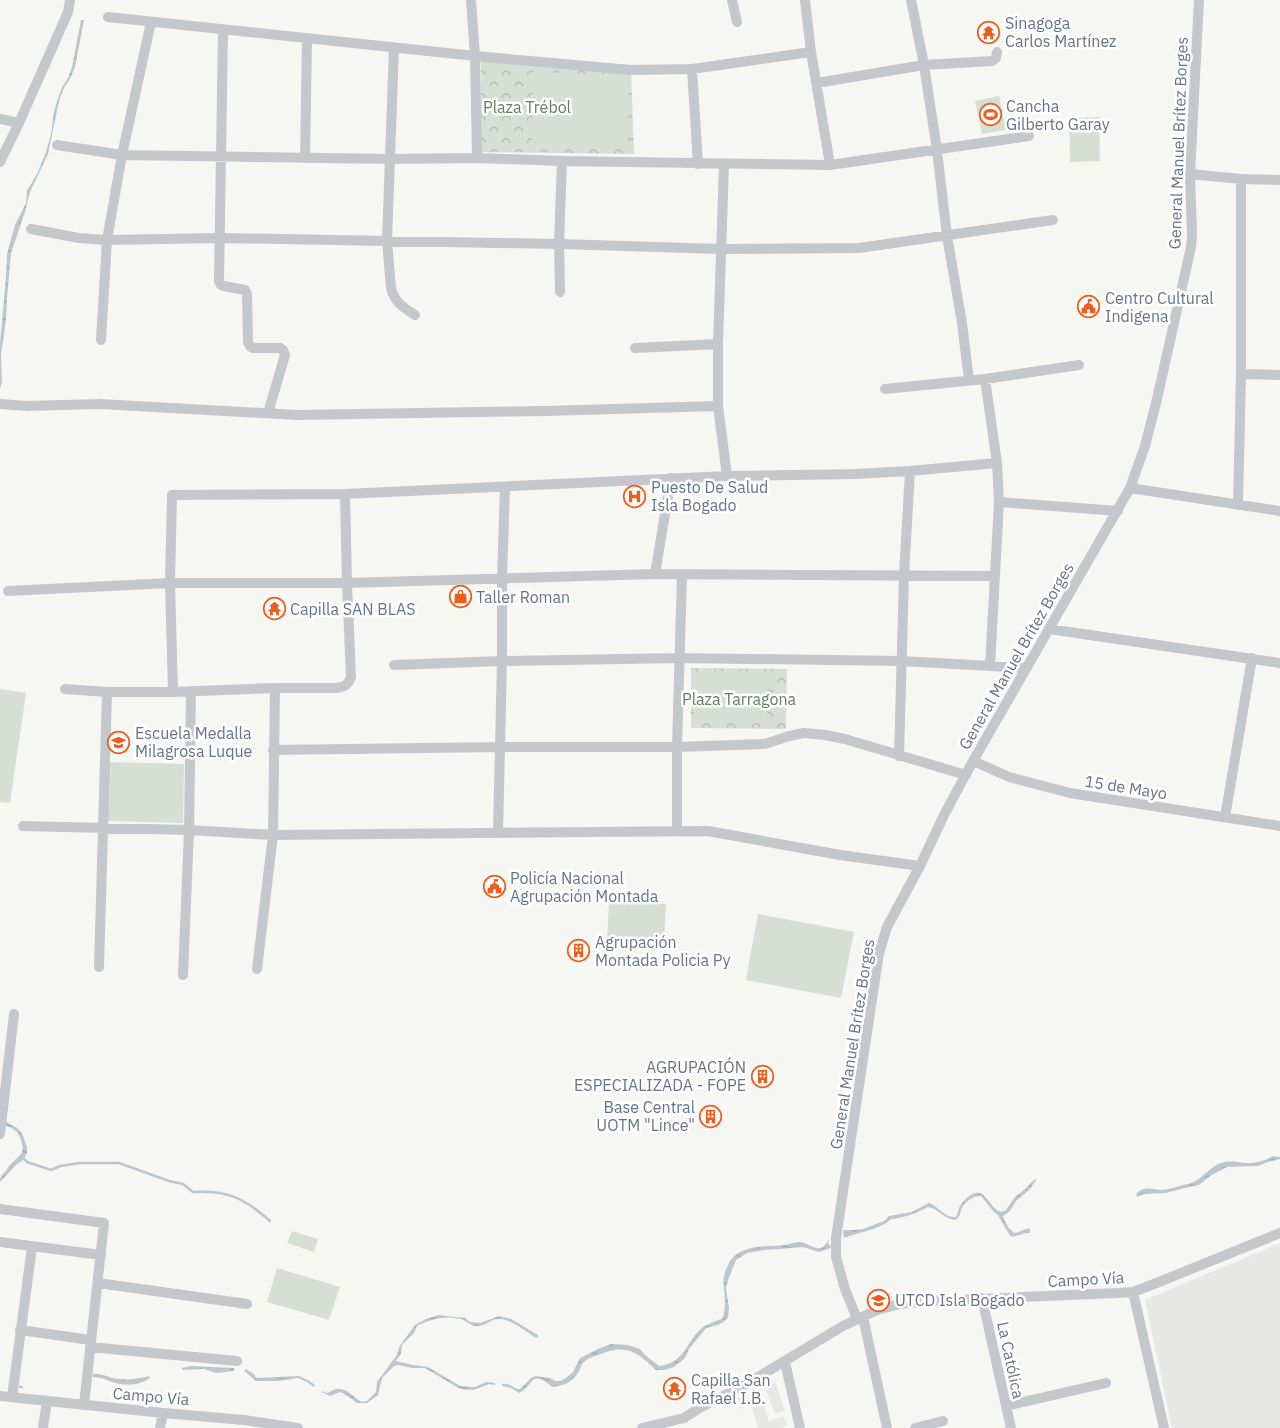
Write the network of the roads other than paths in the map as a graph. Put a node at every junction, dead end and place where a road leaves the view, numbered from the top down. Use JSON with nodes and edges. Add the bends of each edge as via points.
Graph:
{"nodes":[{"id":1,"x":70,"y":0,"type":"edge"},
{"id":2,"x":471,"y":0,"type":"edge"},
{"id":3,"x":732,"y":0,"type":"edge"},
{"id":4,"x":805,"y":0,"type":"edge"},
{"id":5,"x":911,"y":0,"type":"edge"},
{"id":6,"x":1199,"y":0,"type":"edge"},
{"id":7,"x":108,"y":17,"type":"dead end"},
{"id":8,"x":150,"y":22,"type":"junction"},
{"id":9,"x":737,"y":22,"type":"dead end"},
{"id":10,"x":223,"y":30,"type":"junction"},
{"id":11,"x":307,"y":39,"type":"junction"},
{"id":12,"x":394,"y":47,"type":"junction"},
{"id":13,"x":811,"y":52,"type":"junction"},
{"id":14,"x":997,"y":52,"type":"dead end"},
{"id":15,"x":475,"y":56,"type":"junction"},
{"id":16,"x":924,"y":65,"type":"junction"},
{"id":17,"x":692,"y":69,"type":"junction"},
{"id":18,"x":817,"y":82,"type":"junction"},
{"id":19,"x":0,"y":119,"type":"edge"},
{"id":20,"x":18,"y":123,"type":"junction"},
{"id":21,"x":1029,"y":136,"type":"dead end"},
{"id":22,"x":57,"y":145,"type":"dead end"},
{"id":23,"x":936,"y":150,"type":"junction"},
{"id":24,"x":122,"y":155,"type":"junction"},
{"id":25,"x":221,"y":157,"type":"junction"},
{"id":26,"x":305,"y":158,"type":"junction"},
{"id":27,"x":477,"y":158,"type":"junction"},
{"id":28,"x":390,"y":159,"type":"junction"},
{"id":29,"x":562,"y":161,"type":"junction"},
{"id":30,"x":0,"y":162,"type":"edge"},
{"id":31,"x":698,"y":164,"type":"junction"},
{"id":32,"x":724,"y":164,"type":"junction"},
{"id":33,"x":830,"y":165,"type":"junction"},
{"id":34,"x":1190,"y":174,"type":"junction"},
{"id":35,"x":1241,"y":179,"type":"junction"},
{"id":36,"x":1280,"y":180,"type":"edge"},
{"id":37,"x":1053,"y":220,"type":"dead end"},
{"id":38,"x":31,"y":229,"type":"dead end"},
{"id":39,"x":947,"y":236,"type":"junction"},
{"id":40,"x":220,"y":238,"type":"junction"},
{"id":41,"x":107,"y":240,"type":"junction"},
{"id":42,"x":388,"y":241,"type":"junction"},
{"id":43,"x":559,"y":244,"type":"junction"},
{"id":44,"x":721,"y":249,"type":"junction"},
{"id":45,"x":560,"y":292,"type":"dead end"},
{"id":46,"x":415,"y":314,"type":"dead end"},
{"id":47,"x":101,"y":340,"type":"dead end"},
{"id":48,"x":718,"y":344,"type":"junction"},
{"id":49,"x":635,"y":348,"type":"dead end"},
{"id":50,"x":1079,"y":365,"type":"dead end"},
{"id":51,"x":1241,"y":374,"type":"junction"},
{"id":52,"x":1280,"y":375,"type":"edge"},
{"id":53,"x":985,"y":379,"type":"junction"},
{"id":54,"x":969,"y":380,"type":"junction"},
{"id":55,"x":885,"y":389,"type":"dead end"},
{"id":56,"x":0,"y":404,"type":"edge"},
{"id":57,"x":718,"y":406,"type":"junction"},
{"id":58,"x":268,"y":413,"type":"junction"},
{"id":59,"x":997,"y":463,"type":"junction"},
{"id":60,"x":910,"y":471,"type":"junction"},
{"id":61,"x":727,"y":476,"type":"junction"},
{"id":62,"x":672,"y":478,"type":"junction"},
{"id":63,"x":505,"y":487,"type":"junction"},
{"id":64,"x":1130,"y":488,"type":"junction"},
{"id":65,"x":345,"y":494,"type":"junction"},
{"id":66,"x":999,"y":502,"type":"junction"},
{"id":67,"x":1238,"y":505,"type":"junction"},
{"id":68,"x":1118,"y":511,"type":"junction"},
{"id":69,"x":1280,"y":512,"type":"edge"},
{"id":70,"x":655,"y":574,"type":"junction"},
{"id":71,"x":682,"y":574,"type":"junction"},
{"id":72,"x":904,"y":575,"type":"junction"},
{"id":73,"x":995,"y":576,"type":"junction"},
{"id":74,"x":502,"y":579,"type":"junction"},
{"id":75,"x":170,"y":582,"type":"junction"},
{"id":76,"x":347,"y":583,"type":"junction"},
{"id":77,"x":8,"y":591,"type":"dead end"},
{"id":78,"x":1049,"y":629,"type":"junction"},
{"id":79,"x":680,"y":658,"type":"junction"},
{"id":80,"x":1252,"y":658,"type":"junction"},
{"id":81,"x":502,"y":661,"type":"junction"},
{"id":82,"x":901,"y":661,"type":"junction"},
{"id":83,"x":1280,"y":662,"type":"edge"},
{"id":84,"x":394,"y":665,"type":"dead end"},
{"id":85,"x":990,"y":666,"type":"junction"},
{"id":86,"x":1027,"y":668,"type":"junction"},
{"id":87,"x":275,"y":688,"type":"junction"},
{"id":88,"x":64,"y":689,"type":"dead end"},
{"id":89,"x":191,"y":691,"type":"junction"},
{"id":90,"x":107,"y":692,"type":"junction"},
{"id":91,"x":173,"y":692,"type":"junction"},
{"id":92,"x":499,"y":747,"type":"junction"},
{"id":93,"x":677,"y":747,"type":"junction"},
{"id":94,"x":273,"y":750,"type":"junction"},
{"id":95,"x":899,"y":756,"type":"junction"},
{"id":96,"x":972,"y":761,"type":"junction"},
{"id":97,"x":966,"y":775,"type":"junction"},
{"id":98,"x":1225,"y":817,"type":"junction"},
{"id":99,"x":23,"y":826,"type":"dead end"},
{"id":100,"x":1280,"y":826,"type":"edge"},
{"id":101,"x":102,"y":828,"type":"junction"},
{"id":102,"x":189,"y":830,"type":"junction"},
{"id":103,"x":676,"y":831,"type":"junction"},
{"id":104,"x":498,"y":833,"type":"junction"},
{"id":105,"x":273,"y":835,"type":"junction"},
{"id":106,"x":920,"y":866,"type":"junction"},
{"id":107,"x":98,"y":967,"type":"dead end"},
{"id":108,"x":256,"y":969,"type":"dead end"},
{"id":109,"x":183,"y":975,"type":"dead end"},
{"id":110,"x":14,"y":1014,"type":"dead end"},
{"id":111,"x":1,"y":1126,"type":"edge"},
{"id":112,"x":0,"y":1209,"type":"edge"},
{"id":113,"x":1280,"y":1233,"type":"edge"},
{"id":114,"x":0,"y":1242,"type":"edge"},
{"id":115,"x":32,"y":1246,"type":"junction"},
{"id":116,"x":101,"y":1255,"type":"junction"},
{"id":117,"x":98,"y":1283,"type":"junction"},
{"id":118,"x":1133,"y":1292,"type":"junction"},
{"id":119,"x":982,"y":1298,"type":"junction"},
{"id":120,"x":247,"y":1304,"type":"dead end"},
{"id":121,"x":860,"y":1318,"type":"junction"},
{"id":122,"x":20,"y":1330,"type":"junction"},
{"id":123,"x":91,"y":1343,"type":"junction"},
{"id":124,"x":237,"y":1361,"type":"dead end"},
{"id":125,"x":785,"y":1362,"type":"junction"},
{"id":126,"x":1106,"y":1383,"type":"dead end"},
{"id":127,"x":0,"y":1396,"type":"edge"},
{"id":128,"x":12,"y":1397,"type":"junction"},
{"id":129,"x":48,"y":1401,"type":"junction"},
{"id":130,"x":84,"y":1405,"type":"junction"},
{"id":131,"x":1006,"y":1406,"type":"junction"},
{"id":132,"x":163,"y":1413,"type":"junction"},
{"id":133,"x":944,"y":1421,"type":"dead end"},
{"id":134,"x":685,"y":1423,"type":"edge"},
{"id":135,"x":259,"y":1425,"type":"edge"},
{"id":136,"x":44,"y":1428,"type":"edge"},
{"id":137,"x":160,"y":1428,"type":"edge"},
{"id":138,"x":298,"y":1428,"type":"edge"},
{"id":139,"x":642,"y":1428,"type":"edge"},
{"id":140,"x":800,"y":1428,"type":"edge"},
{"id":141,"x":888,"y":1428,"type":"edge"},
{"id":142,"x":915,"y":1428,"type":"edge"},
{"id":143,"x":1011,"y":1428,"type":"edge"},
{"id":144,"x":1164,"y":1428,"type":"edge"}],
"edges":[{"from":1,"to":20,"type":"street","via":[[68,12]]},
{"from":2,"to":15,"type":"street"},
{"from":3,"to":9,"type":"street"},
{"from":4,"to":13,"type":"street"},
{"from":5,"to":16,"type":"street"},
{"from":6,"to":34,"type":"street","name":"General Manuel Brítez Borges"},
{"from":7,"to":8,"type":"street"},
{"from":8,"to":10,"type":"street"},
{"from":8,"to":24,"type":"street"},
{"from":10,"to":11,"type":"street"},
{"from":10,"to":25,"type":"street"},
{"from":11,"to":12,"type":"street"},
{"from":11,"to":26,"type":"street"},
{"from":12,"to":15,"type":"street"},
{"from":12,"to":28,"type":"street"},
{"from":13,"to":17,"type":"street"},
{"from":13,"to":18,"type":"street"},
{"from":14,"to":16,"type":"street","via":[[992,61]]},
{"from":15,"to":17,"type":"street","via":[[631,70]]},
{"from":15,"to":27,"type":"street"},
{"from":16,"to":18,"type":"street"},
{"from":16,"to":23,"type":"street"},
{"from":17,"to":31,"type":"street"},
{"from":18,"to":33,"type":"street"},
{"from":19,"to":20,"type":"street"},
{"from":20,"to":30,"type":"street"},
{"from":21,"to":23,"type":"street"},
{"from":22,"to":24,"type":"street"},
{"from":23,"to":33,"type":"street"},
{"from":23,"to":39,"type":"street"},
{"from":24,"to":25,"type":"street"},
{"from":24,"to":41,"type":"street"},
{"from":25,"to":26,"type":"street"},
{"from":25,"to":40,"type":"street"},
{"from":26,"to":28,"type":"street"},
{"from":27,"to":28,"type":"street"},
{"from":27,"to":29,"type":"street"},
{"from":28,"to":42,"type":"street"},
{"from":29,"to":31,"type":"street"},
{"from":29,"to":43,"type":"street"},
{"from":31,"to":32,"type":"street"},
{"from":32,"to":33,"type":"street"},
{"from":32,"to":44,"type":"street"},
{"from":34,"to":35,"type":"street"},
{"from":34,"to":64,"type":"street","name":"General Manuel Brítez Borges","via":[[1192,235],[1189,258],[1157,399]]},
{"from":35,"to":36,"type":"street"},
{"from":35,"to":51,"type":"street"},
{"from":37,"to":39,"type":"street"},
{"from":38,"to":41,"type":"street"},
{"from":39,"to":44,"type":"street","via":[[859,248]]},
{"from":39,"to":54,"type":"street"},
{"from":40,"to":41,"type":"street"},
{"from":40,"to":42,"type":"street"},
{"from":40,"to":58,"type":"street","via":[[219,281],[221,285],[245,290],[247,294],[250,346],[280,348],[284,353]]},
{"from":41,"to":47,"type":"street"},
{"from":42,"to":43,"type":"street"},
{"from":42,"to":46,"type":"street","via":[[393,295],[401,306]]},
{"from":43,"to":44,"type":"street"},
{"from":43,"to":45,"type":"street"},
{"from":44,"to":48,"type":"street"},
{"from":48,"to":49,"type":"street"},
{"from":48,"to":57,"type":"street"},
{"from":50,"to":53,"type":"street"},
{"from":51,"to":52,"type":"street"},
{"from":51,"to":67,"type":"street"},
{"from":53,"to":54,"type":"street"},
{"from":53,"to":59,"type":"street"},
{"from":54,"to":55,"type":"street"},
{"from":56,"to":58,"type":"street","via":[[100,404]]},
{"from":57,"to":58,"type":"street","via":[[466,413]]},
{"from":57,"to":61,"type":"street"},
{"from":59,"to":60,"type":"street"},
{"from":59,"to":66,"type":"street"},
{"from":60,"to":61,"type":"street"},
{"from":60,"to":72,"type":"street"},
{"from":61,"to":62,"type":"street"},
{"from":62,"to":63,"type":"street"},
{"from":62,"to":70,"type":"street"},
{"from":63,"to":65,"type":"street"},
{"from":63,"to":74,"type":"street"},
{"from":64,"to":67,"type":"street"},
{"from":64,"to":68,"type":"street","name":"General Manuel Brítez Borges"},
{"from":65,"to":75,"type":"street","via":[[172,495]]},
{"from":65,"to":76,"type":"street"},
{"from":66,"to":68,"type":"street"},
{"from":66,"to":73,"type":"street"},
{"from":67,"to":69,"type":"street"},
{"from":68,"to":78,"type":"street","name":"General Manuel Brítez Borges"},
{"from":70,"to":71,"type":"street"},
{"from":70,"to":74,"type":"street"},
{"from":71,"to":72,"type":"street"},
{"from":71,"to":79,"type":"street"},
{"from":72,"to":73,"type":"street"},
{"from":72,"to":82,"type":"street"},
{"from":73,"to":85,"type":"street"},
{"from":74,"to":76,"type":"street"},
{"from":74,"to":81,"type":"street"},
{"from":75,"to":76,"type":"street"},
{"from":75,"to":77,"type":"street"},
{"from":75,"to":91,"type":"street"},
{"from":76,"to":87,"type":"street","via":[[349,684],[335,688]]},
{"from":78,"to":80,"type":"street"},
{"from":78,"to":86,"type":"street","name":"General Manuel Brítez Borges"},
{"from":79,"to":81,"type":"street"},
{"from":79,"to":82,"type":"street"},
{"from":79,"to":93,"type":"street"},
{"from":80,"to":83,"type":"street"},
{"from":80,"to":98,"type":"street"},
{"from":81,"to":84,"type":"street"},
{"from":81,"to":92,"type":"street"},
{"from":82,"to":85,"type":"street"},
{"from":82,"to":95,"type":"street"},
{"from":85,"to":86,"type":"street"},
{"from":86,"to":96,"type":"street","name":"General Manuel Brítez Borges"},
{"from":87,"to":89,"type":"street"},
{"from":87,"to":94,"type":"street"},
{"from":88,"to":90,"type":"street"},
{"from":89,"to":91,"type":"street"},
{"from":89,"to":102,"type":"street"},
{"from":90,"to":91,"type":"street"},
{"from":90,"to":101,"type":"street"},
{"from":92,"to":93,"type":"street"},
{"from":92,"to":94,"type":"street"},
{"from":92,"to":104,"type":"street"},
{"from":93,"to":95,"type":"street","via":[[765,744],[804,733],[845,739]]},
{"from":93,"to":103,"type":"street"},
{"from":94,"to":105,"type":"street"},
{"from":95,"to":97,"type":"street"},
{"from":96,"to":97,"type":"street","name":"General Manuel Brítez Borges"},
{"from":96,"to":98,"type":"street","name":"15 de Mayo","via":[[1009,777],[1070,794]]},
{"from":97,"to":106,"type":"street","name":"General Manuel Brítez Borges"},
{"from":98,"to":100,"type":"street","name":"15 de Mayo"},
{"from":99,"to":101,"type":"street"},
{"from":101,"to":102,"type":"street"},
{"from":101,"to":107,"type":"street"},
{"from":102,"to":105,"type":"street"},
{"from":102,"to":109,"type":"street"},
{"from":103,"to":104,"type":"street"},
{"from":103,"to":106,"type":"street","via":[[708,831]]},
{"from":104,"to":105,"type":"street"},
{"from":105,"to":108,"type":"street"},
{"from":106,"to":121,"type":"street","name":"General Manuel Brítez Borges","via":[[887,927],[879,953],[838,1220],[836,1257],[845,1289]]},
{"from":110,"to":111,"type":"street"},
{"from":112,"to":116,"type":"street","via":[[104,1223]]},
{"from":113,"to":118,"type":"street","name":"Campo Vía"},
{"from":114,"to":115,"type":"street"},
{"from":115,"to":116,"type":"street"},
{"from":115,"to":122,"type":"street"},
{"from":116,"to":117,"type":"street"},
{"from":117,"to":120,"type":"street"},
{"from":117,"to":123,"type":"street"},
{"from":118,"to":119,"type":"street","name":"Campo Vía"},
{"from":118,"to":144,"type":"street"},
{"from":119,"to":121,"type":"street","name":"Campo Vía","via":[[914,1302],[886,1307]]},
{"from":119,"to":131,"type":"street","name":"La Católica"},
{"from":121,"to":125,"type":"street","name":"Campo Vía"},
{"from":121,"to":141,"type":"street","name":"General Manuel Brítez Borges"},
{"from":122,"to":123,"type":"street"},
{"from":122,"to":128,"type":"street"},
{"from":123,"to":124,"type":"street"},
{"from":123,"to":130,"type":"street"},
{"from":125,"to":134,"type":"street","name":"Campo Vía","via":[[701,1407]]},
{"from":125,"to":140,"type":"street"},
{"from":126,"to":131,"type":"street"},
{"from":127,"to":128,"type":"street","name":"Campo Vía"},
{"from":128,"to":129,"type":"street","name":"Campo Vía"},
{"from":129,"to":130,"type":"street","name":"Campo Vía"},
{"from":129,"to":136,"type":"street"},
{"from":130,"to":132,"type":"street","name":"Campo Vía"},
{"from":131,"to":143,"type":"street","name":"La Católica"},
{"from":132,"to":135,"type":"street","name":"Campo Vía"},
{"from":132,"to":137,"type":"street"},
{"from":133,"to":142,"type":"street"},
{"from":134,"to":139,"type":"street","name":"Campo Vía"},
{"from":135,"to":138,"type":"street","name":"Campo Vía"}]}
